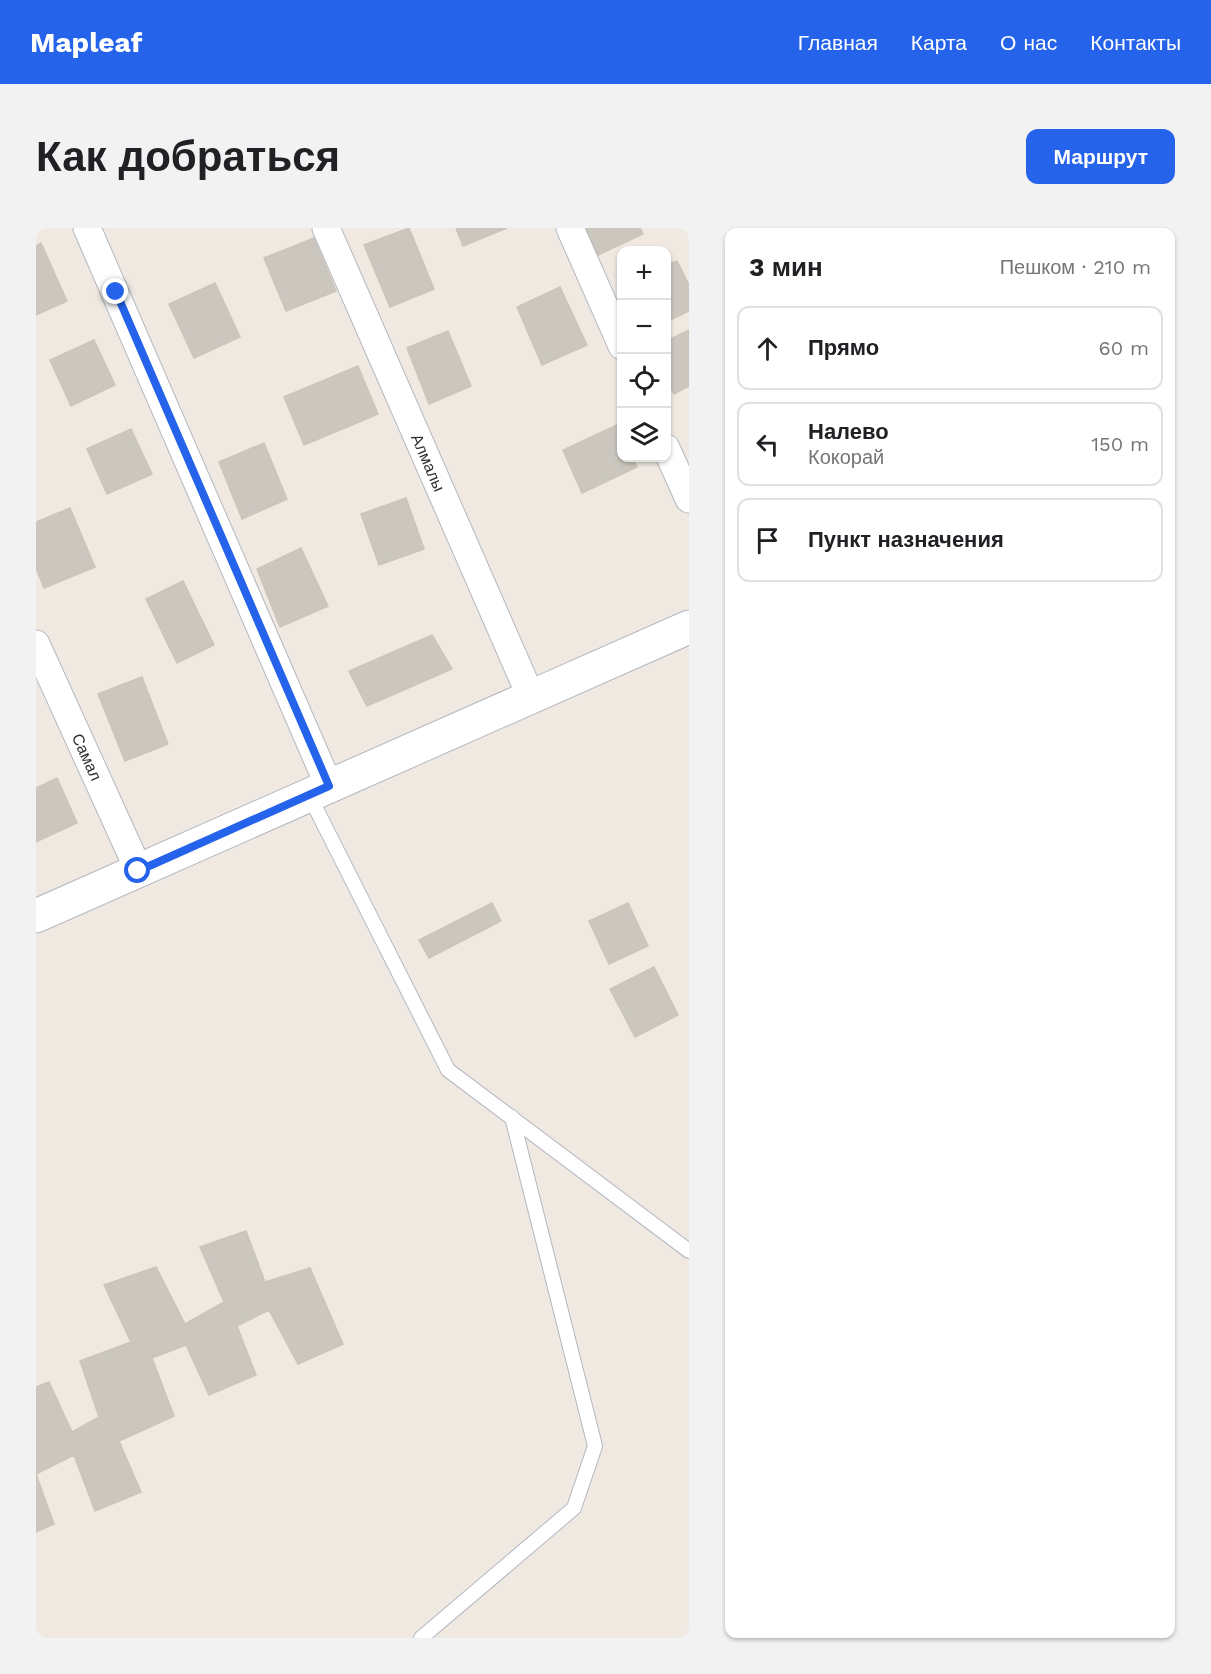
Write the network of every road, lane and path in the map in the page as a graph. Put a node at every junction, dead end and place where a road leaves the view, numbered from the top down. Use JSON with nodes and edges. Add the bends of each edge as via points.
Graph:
{"nodes":[{"id":1,"x":87,"y":228,"type":"edge"},
{"id":2,"x":326,"y":228,"type":"edge"},
{"id":3,"x":570,"y":228,"type":"edge"},
{"id":4,"x":617,"y":337,"type":"edge"},
{"id":5,"x":671,"y":459,"type":"edge"},
{"id":6,"x":689,"y":499,"type":"edge"},
{"id":7,"x":689,"y":627,"type":"edge"},
{"id":8,"x":36,"y":644,"type":"edge"},
{"id":9,"x":531,"y":697,"type":"junction"},
{"id":10,"x":319,"y":791,"type":"junction"},
{"id":11,"x":138,"y":871,"type":"junction"},
{"id":12,"x":36,"y":916,"type":"edge"},
{"id":13,"x":512,"y":1118,"type":"junction"},
{"id":14,"x":689,"y":1251,"type":"edge"},
{"id":15,"x":421,"y":1638,"type":"edge"}],
"edges":[{"from":1,"to":10,"type":"street"},
{"from":2,"to":9,"type":"street","name":"Алмалы"},
{"from":3,"to":4,"type":"street"},
{"from":5,"to":6,"type":"street"},
{"from":7,"to":9,"type":"main road"},
{"from":8,"to":11,"type":"street","name":"Самал"},
{"from":9,"to":10,"type":"main road"},
{"from":10,"to":11,"type":"main road"},
{"from":10,"to":13,"type":"lane","via":[[448,1070]]},
{"from":11,"to":12,"type":"main road"},
{"from":13,"to":14,"type":"lane"},
{"from":13,"to":15,"type":"lane","via":[[595,1446],[574,1508]]}]}
